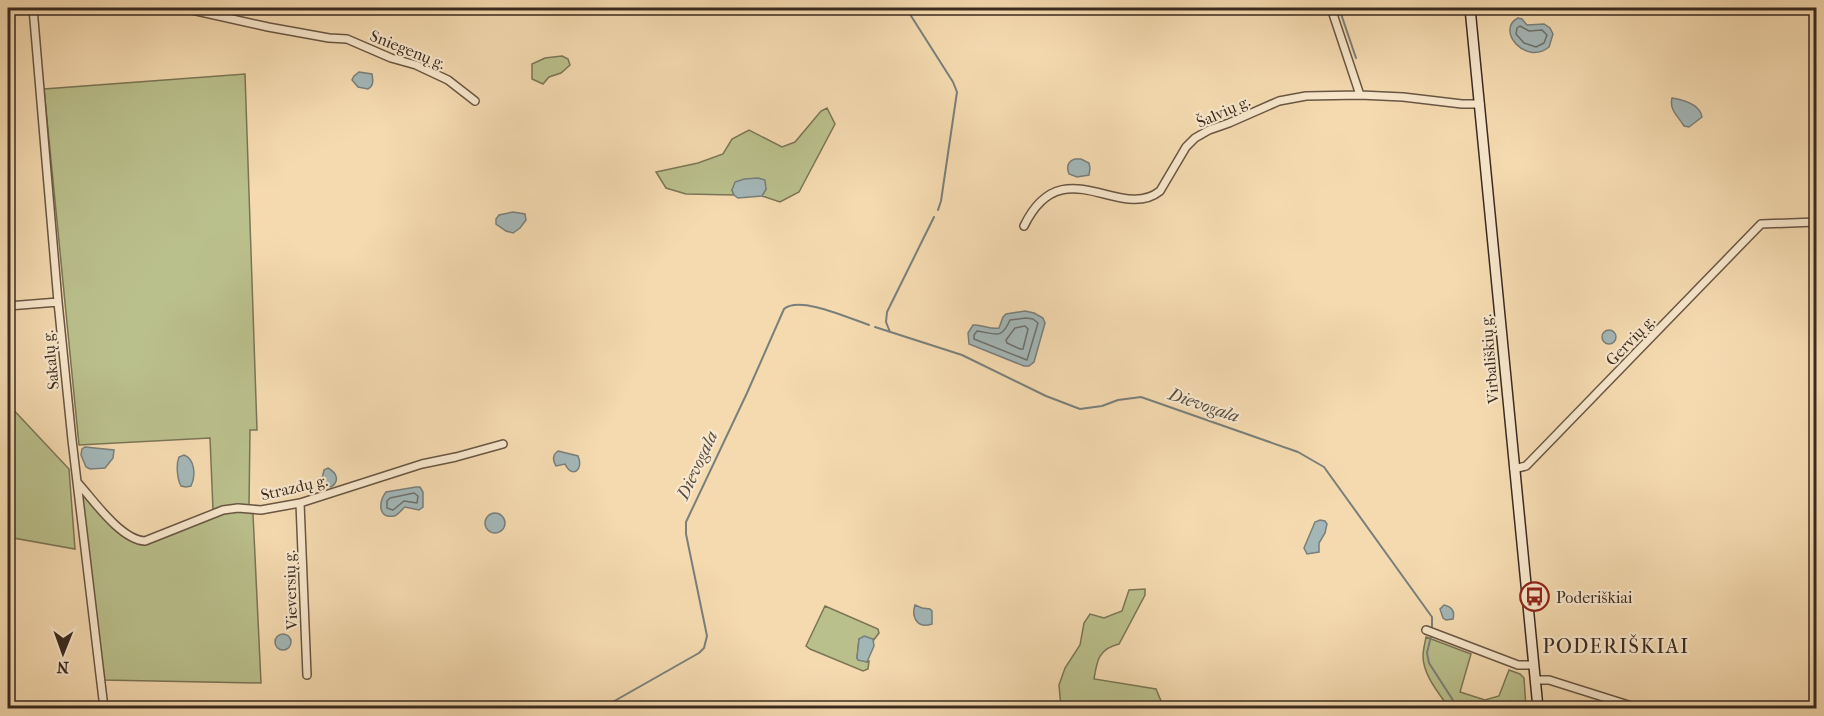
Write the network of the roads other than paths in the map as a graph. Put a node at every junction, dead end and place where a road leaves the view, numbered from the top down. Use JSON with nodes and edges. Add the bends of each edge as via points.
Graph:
{"nodes":[{"id":1,"x":33,"y":8,"type":"edge"},
{"id":2,"x":183,"y":8,"type":"edge"},
{"id":3,"x":1331,"y":8,"type":"edge"},
{"id":4,"x":1470,"y":8,"type":"edge"},
{"id":5,"x":1360,"y":95,"type":"junction"},
{"id":6,"x":475,"y":101,"type":"dead end"},
{"id":7,"x":1480,"y":104,"type":"junction"},
{"id":8,"x":1816,"y":222,"type":"edge"},
{"id":9,"x":1024,"y":226,"type":"dead end"},
{"id":10,"x":58,"y":302,"type":"junction"},
{"id":11,"x":8,"y":306,"type":"edge"},
{"id":12,"x":503,"y":444,"type":"dead end"},
{"id":13,"x":1514,"y":469,"type":"junction"},
{"id":14,"x":78,"y":483,"type":"junction"},
{"id":15,"x":300,"y":503,"type":"junction"},
{"id":16,"x":1426,"y":630,"type":"dead end"},
{"id":17,"x":1533,"y":664,"type":"junction"},
{"id":18,"x":307,"y":675,"type":"dead end"},
{"id":19,"x":1535,"y":680,"type":"junction"},
{"id":20,"x":104,"y":708,"type":"edge"},
{"id":21,"x":1538,"y":708,"type":"edge"},
{"id":22,"x":1638,"y":708,"type":"edge"}],
"edges":[{"from":1,"to":10,"type":"street","name":"Sakalų g."},
{"from":2,"to":6,"type":"street","name":"Sniegenų g.","via":[[347,39],[448,80]]},
{"from":3,"to":5,"type":"street"},
{"from":4,"to":7,"type":"main road","name":"Virbališkių g."},
{"from":5,"to":7,"type":"street","name":"Šalvių g."},
{"from":5,"to":9,"type":"street","name":"Šalvių g.","via":[[1279,100],[1195,138],[1154,196],[1135,200],[1083,189],[1059,191],[1039,202]]},
{"from":7,"to":13,"type":"main road","name":"Virbališkių g."},
{"from":8,"to":13,"type":"street","name":"Gervių g.","via":[[1761,224],[1526,466]]},
{"from":10,"to":11,"type":"street"},
{"from":10,"to":14,"type":"street","name":"Sakalų g."},
{"from":12,"to":15,"type":"street","name":"Strazdų g.","via":[[422,464]]},
{"from":13,"to":17,"type":"main road","name":"Virbališkių g."},
{"from":14,"to":15,"type":"street","name":"Strazdų g.","via":[[129,537],[139,541],[223,510],[261,510]]},
{"from":14,"to":20,"type":"street","name":"Sakalų g."},
{"from":15,"to":18,"type":"street","name":"Vieversių g."},
{"from":16,"to":17,"type":"street","via":[[1518,665]]},
{"from":17,"to":19,"type":"main road","name":"Virbališkių g."},
{"from":19,"to":21,"type":"main road","name":"Virbališkių g."},
{"from":19,"to":22,"type":"street","via":[[1550,680]]}]}
